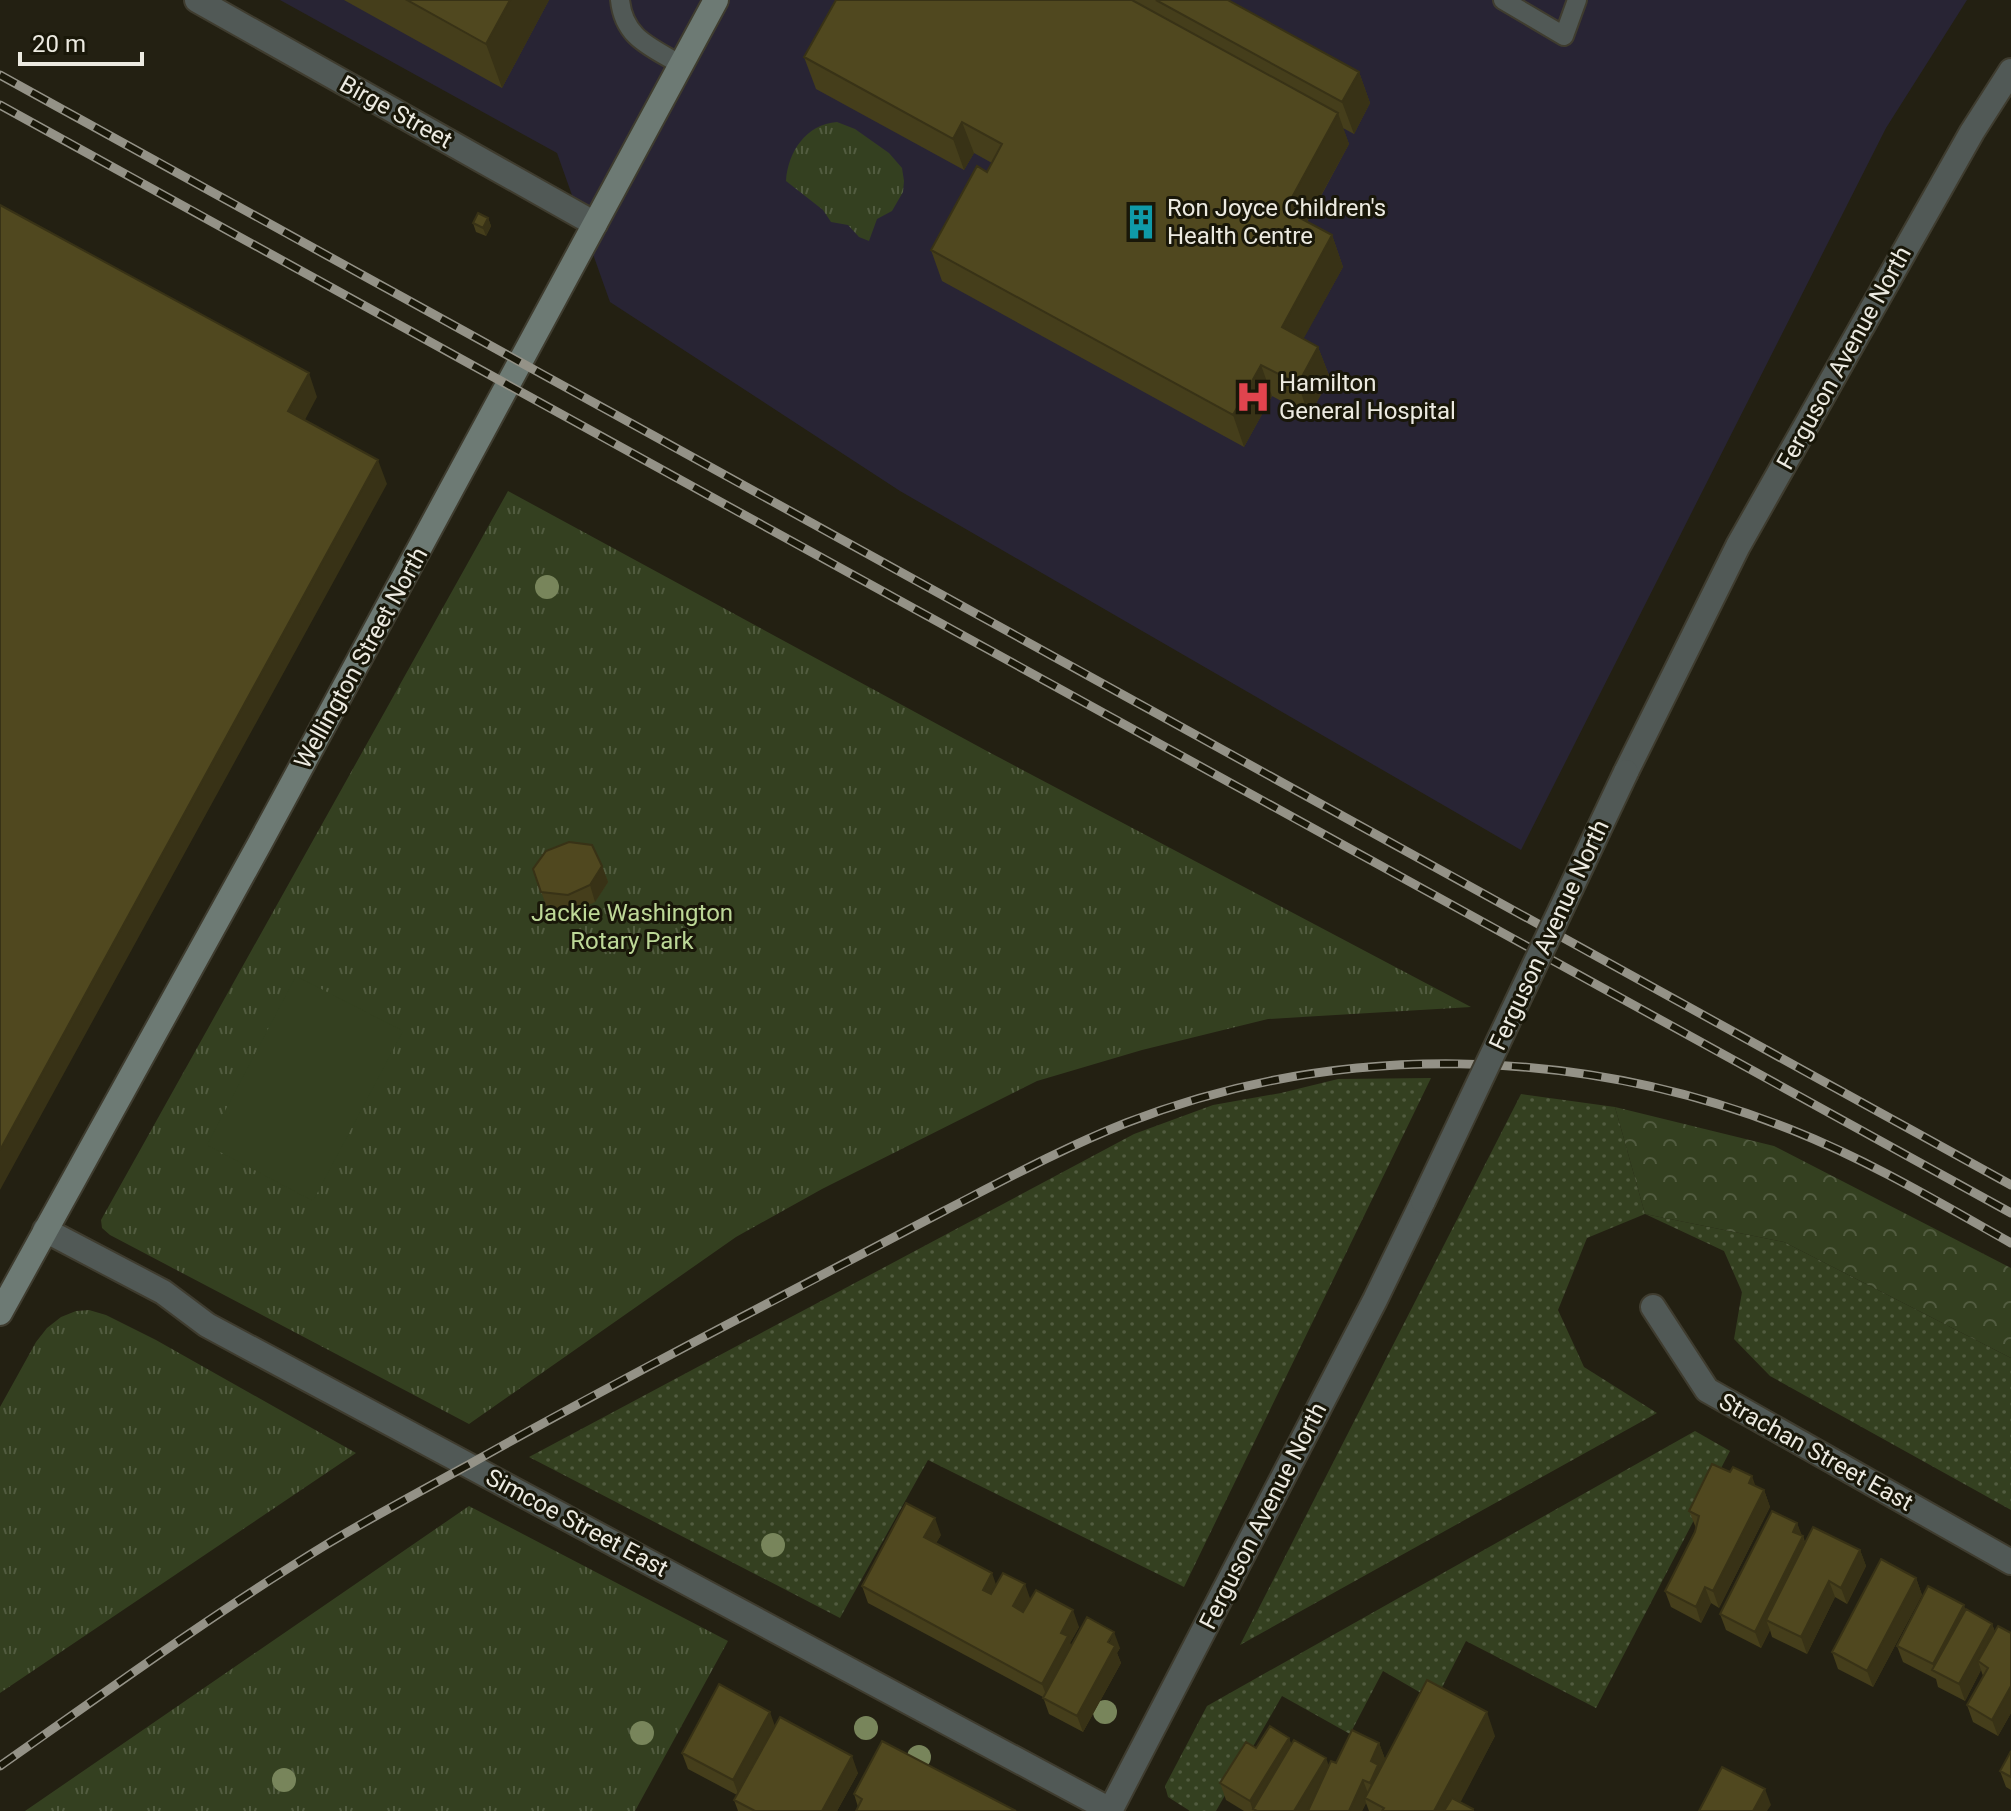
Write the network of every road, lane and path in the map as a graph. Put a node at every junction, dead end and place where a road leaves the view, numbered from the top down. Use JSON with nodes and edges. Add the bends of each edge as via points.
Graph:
{"nodes":[{"id":1,"x":620,"y":0,"type":"edge"},
{"id":2,"x":716,"y":0,"type":"edge"},
{"id":3,"x":1503,"y":0,"type":"edge"},
{"id":4,"x":1577,"y":0,"type":"edge"},
{"id":5,"x":202,"y":1,"type":"edge"},
{"id":6,"x":681,"y":65,"type":"junction"},
{"id":7,"x":2011,"y":71,"type":"edge"},
{"id":8,"x":595,"y":224,"type":"junction"},
{"id":9,"x":45,"y":1230,"type":"junction"},
{"id":10,"x":1653,"y":1307,"type":"dead end"},
{"id":11,"x":0,"y":1313,"type":"edge"},
{"id":12,"x":2011,"y":1562,"type":"edge"},
{"id":13,"x":1111,"y":1811,"type":"edge"}],
"edges":[{"from":1,"to":6,"type":"lane","via":[[625,24],[635,37]]},
{"from":2,"to":6,"type":"main road","name":"Wellington Street North"},
{"from":3,"to":4,"type":"lane","via":[[1564,36]]},
{"from":5,"to":8,"type":"street","name":"Birge Street"},
{"from":6,"to":8,"type":"main road","name":"Wellington Street North"},
{"from":7,"to":13,"type":"street","name":"Ferguson Avenue North","bridge":true,"via":[[1738,546],[1375,1300]]},
{"from":8,"to":9,"type":"main road","name":"Wellington Street North"},
{"from":9,"to":11,"type":"main road","name":"Wellington Street North"},
{"from":9,"to":13,"type":"street","name":"Simcoe Street East","via":[[163,1292],[207,1325]]},
{"from":10,"to":12,"type":"street","name":"Strachan Street East","via":[[1707,1390]]}]}
